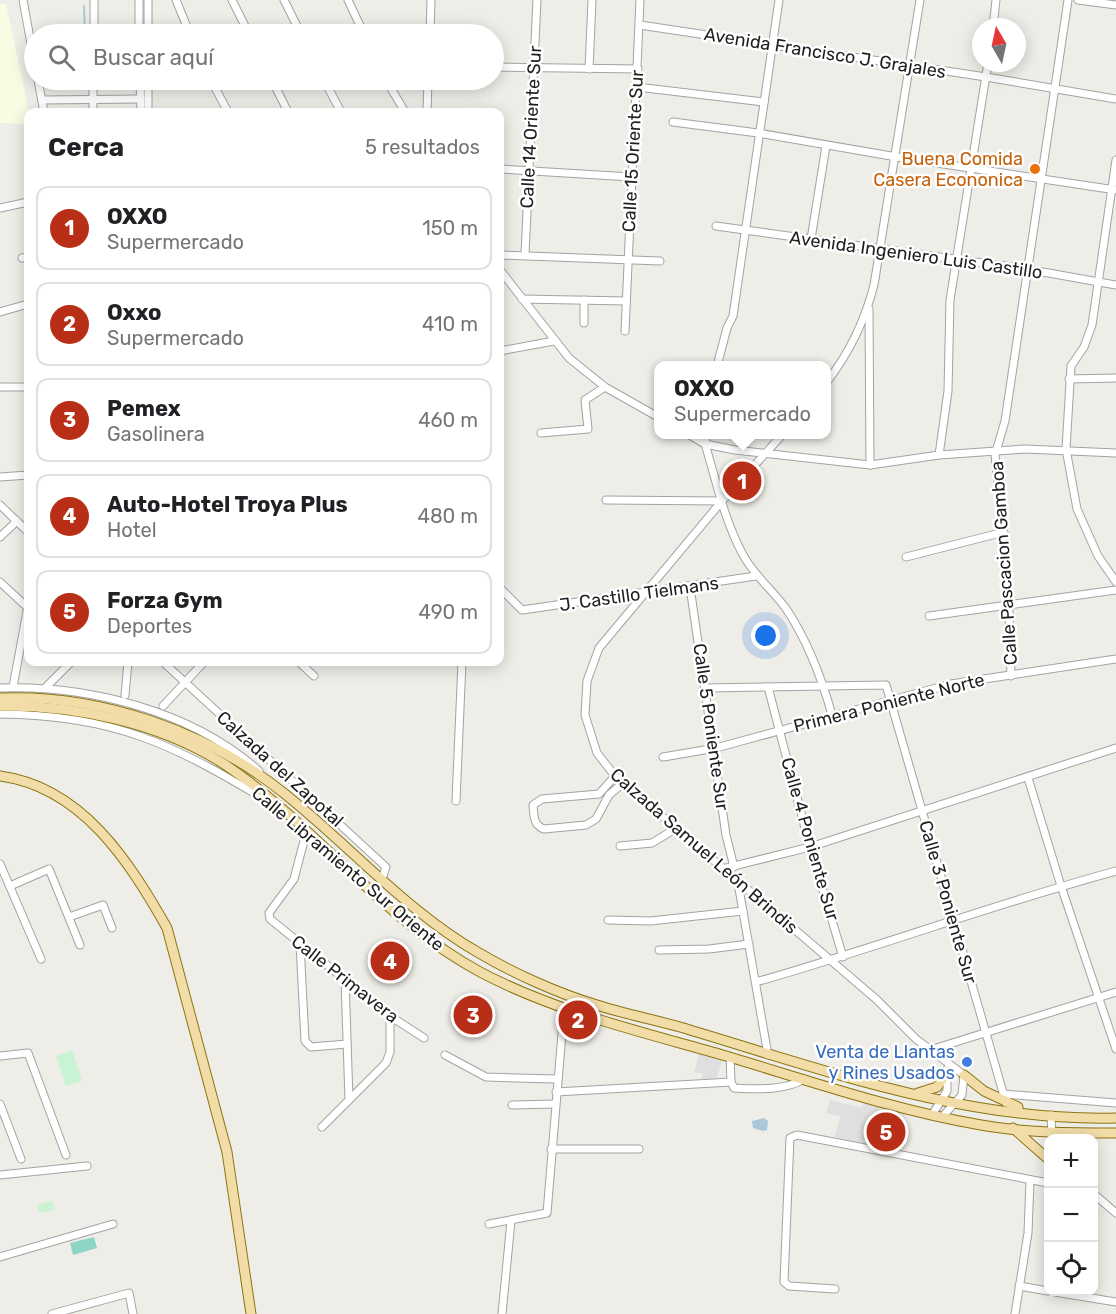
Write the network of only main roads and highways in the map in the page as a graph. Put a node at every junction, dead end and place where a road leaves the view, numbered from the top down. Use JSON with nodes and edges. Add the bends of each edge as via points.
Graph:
{"nodes":[{"id":1,"x":0,"y":698,"type":"edge"},
{"id":2,"x":0,"y":706,"type":"edge"},
{"id":3,"x":0,"y":776,"type":"edge"},
{"id":4,"x":946,"y":1066,"type":"road end"},
{"id":5,"x":964,"y":1075,"type":"road end"},
{"id":6,"x":907,"y":1094,"type":"junction"},
{"id":7,"x":1034,"y":1114,"type":"junction"},
{"id":8,"x":1116,"y":1118,"type":"edge"},
{"id":9,"x":1013,"y":1128,"type":"junction"},
{"id":10,"x":1116,"y":1133,"type":"edge"},
{"id":11,"x":1046,"y":1134,"type":"edge"},
{"id":12,"x":1098,"y":1134,"type":"edge"},
{"id":13,"x":1044,"y":1155,"type":"edge"},
{"id":14,"x":251,"y":1314,"type":"edge"}],
"edges":[{"from":1,"to":6,"type":"main road","name":"Calle Libramiento Sur Oriente","via":[[74,702],[152,721],[231,757],[284,793],[452,936],[518,973],[594,1005]]},
{"from":2,"to":9,"type":"main road","name":"Calle Libramiento Sur Oriente","via":[[101,716],[194,748],[224,765],[277,807],[398,915],[448,953],[564,1010],[937,1116]]},
{"from":3,"to":14,"type":"main road","via":[[44,787],[80,810],[150,897],[167,928],[227,1152]]},
{"from":4,"to":6,"type":"main road","via":[[937,1087]]},
{"from":5,"to":7,"type":"main road","via":[[984,1091]]},
{"from":6,"to":7,"type":"main road","name":"Calle Libramiento Sur Oriente"},
{"from":7,"to":8,"type":"main road","name":"Calle Libramiento Sur Oriente"},
{"from":9,"to":11,"type":"main road","name":"Calle Libramiento Sur Oriente"},
{"from":9,"to":13,"type":"main road"},
{"from":10,"to":12,"type":"main road","name":"Calle Libramiento Sur Oriente"}]}
